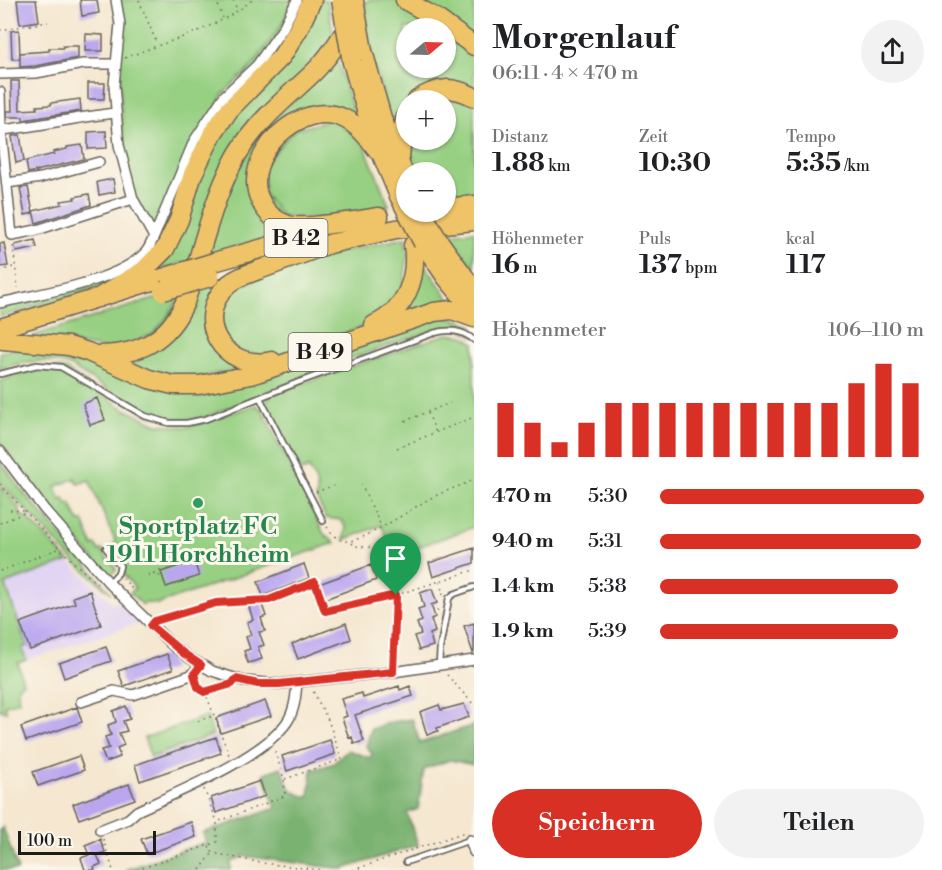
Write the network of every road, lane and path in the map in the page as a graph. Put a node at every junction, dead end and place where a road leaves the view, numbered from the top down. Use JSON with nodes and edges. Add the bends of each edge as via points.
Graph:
{"nodes":[{"id":1,"x":116,"y":0,"type":"edge"},
{"id":2,"x":139,"y":0,"type":"edge"},
{"id":3,"x":216,"y":0,"type":"edge"},
{"id":4,"x":233,"y":0,"type":"edge"},
{"id":5,"x":252,"y":0,"type":"edge"},
{"id":6,"x":297,"y":0,"type":"edge"},
{"id":7,"x":312,"y":0,"type":"edge"},
{"id":8,"x":341,"y":0,"type":"edge"},
{"id":9,"x":354,"y":0,"type":"edge"},
{"id":10,"x":360,"y":0,"type":"edge"},
{"id":11,"x":405,"y":0,"type":"edge"},
{"id":12,"x":237,"y":11,"type":"junction"},
{"id":13,"x":224,"y":18,"type":"junction"},
{"id":14,"x":48,"y":22,"type":"dead end"},
{"id":15,"x":0,"y":30,"type":"edge"},
{"id":16,"x":158,"y":45,"type":"junction"},
{"id":17,"x":474,"y":46,"type":"edge"},
{"id":18,"x":358,"y":56,"type":"junction"},
{"id":19,"x":113,"y":62,"type":"junction"},
{"id":20,"x":0,"y":74,"type":"edge"},
{"id":21,"x":435,"y":90,"type":"edge"},
{"id":22,"x":0,"y":92,"type":"edge"},
{"id":23,"x":474,"y":97,"type":"edge"},
{"id":24,"x":116,"y":113,"type":"junction"},
{"id":25,"x":1,"y":130,"type":"edge"},
{"id":26,"x":380,"y":152,"type":"junction"},
{"id":27,"x":99,"y":162,"type":"dead end"},
{"id":28,"x":399,"y":162,"type":"edge"},
{"id":29,"x":7,"y":183,"type":"junction"},
{"id":30,"x":396,"y":189,"type":"edge"},
{"id":31,"x":133,"y":199,"type":"junction"},
{"id":32,"x":474,"y":200,"type":"edge"},
{"id":33,"x":474,"y":205,"type":"edge"},
{"id":34,"x":456,"y":206,"type":"edge"},
{"id":35,"x":456,"y":207,"type":"edge"},
{"id":36,"x":396,"y":216,"type":"edge"},
{"id":37,"x":379,"y":217,"type":"junction"},
{"id":38,"x":474,"y":220,"type":"edge"},
{"id":39,"x":419,"y":222,"type":"edge"},
{"id":40,"x":419,"y":222,"type":"edge"},
{"id":41,"x":12,"y":235,"type":"junction"},
{"id":42,"x":154,"y":237,"type":"junction"},
{"id":43,"x":332,"y":243,"type":"junction"},
{"id":44,"x":425,"y":243,"type":"junction"},
{"id":45,"x":16,"y":266,"type":"junction"},
{"id":46,"x":212,"y":269,"type":"junction"},
{"id":47,"x":0,"y":271,"type":"edge"},
{"id":48,"x":166,"y":283,"type":"junction"},
{"id":49,"x":474,"y":290,"type":"edge"},
{"id":50,"x":20,"y":298,"type":"junction"},
{"id":51,"x":98,"y":298,"type":"junction"},
{"id":52,"x":0,"y":303,"type":"edge"},
{"id":53,"x":474,"y":311,"type":"edge"},
{"id":54,"x":474,"y":318,"type":"edge"},
{"id":55,"x":1,"y":336,"type":"edge"},
{"id":56,"x":474,"y":340,"type":"edge"},
{"id":57,"x":96,"y":355,"type":"junction"},
{"id":58,"x":0,"y":374,"type":"edge"},
{"id":59,"x":260,"y":398,"type":"junction"},
{"id":60,"x":450,"y":403,"type":"dead end"},
{"id":61,"x":428,"y":412,"type":"junction"},
{"id":62,"x":474,"y":417,"type":"edge"},
{"id":63,"x":405,"y":421,"type":"dead end"},
{"id":64,"x":436,"y":433,"type":"junction"},
{"id":65,"x":397,"y":448,"type":"dead end"},
{"id":66,"x":0,"y":451,"type":"edge"},
{"id":67,"x":474,"y":480,"type":"edge"},
{"id":68,"x":0,"y":484,"type":"edge"},
{"id":69,"x":338,"y":484,"type":"dead end"},
{"id":70,"x":361,"y":484,"type":"dead end"},
{"id":71,"x":309,"y":494,"type":"junction"},
{"id":72,"x":10,"y":510,"type":"dead end"},
{"id":73,"x":25,"y":511,"type":"junction"},
{"id":74,"x":323,"y":521,"type":"joint"},
{"id":75,"x":0,"y":523,"type":"edge"},
{"id":76,"x":381,"y":527,"type":"junction"},
{"id":77,"x":351,"y":541,"type":"junction"},
{"id":78,"x":106,"y":548,"type":"dead end"},
{"id":79,"x":60,"y":549,"type":"junction"},
{"id":80,"x":165,"y":569,"type":"dead end"},
{"id":81,"x":474,"y":570,"type":"edge"},
{"id":82,"x":0,"y":571,"type":"edge"},
{"id":83,"x":118,"y":572,"type":"junction"},
{"id":84,"x":153,"y":574,"type":"junction"},
{"id":85,"x":148,"y":575,"type":"dead end"},
{"id":86,"x":160,"y":576,"type":"dead end"},
{"id":87,"x":109,"y":583,"type":"junction"},
{"id":88,"x":474,"y":587,"type":"edge"},
{"id":89,"x":320,"y":595,"type":"junction"},
{"id":90,"x":396,"y":595,"type":"junction"},
{"id":91,"x":121,"y":596,"type":"junction"},
{"id":92,"x":314,"y":597,"type":"dead end"},
{"id":93,"x":432,"y":609,"type":"dead end"},
{"id":94,"x":441,"y":615,"type":"dead end"},
{"id":95,"x":151,"y":626,"type":"junction"},
{"id":96,"x":474,"y":660,"type":"edge"},
{"id":97,"x":201,"y":665,"type":"junction"},
{"id":98,"x":439,"y":665,"type":"junction"},
{"id":99,"x":393,"y":672,"type":"junction"},
{"id":100,"x":194,"y":674,"type":"junction"},
{"id":101,"x":236,"y":679,"type":"junction"},
{"id":102,"x":308,"y":680,"type":"junction"},
{"id":103,"x":297,"y":682,"type":"junction"},
{"id":104,"x":207,"y":697,"type":"dead end"},
{"id":105,"x":81,"y":702,"type":"dead end"},
{"id":106,"x":474,"y":705,"type":"edge"},
{"id":107,"x":213,"y":716,"type":"junction"},
{"id":108,"x":198,"y":721,"type":"dead end"},
{"id":109,"x":228,"y":753,"type":"dead end"},
{"id":110,"x":276,"y":755,"type":"dead end"},
{"id":111,"x":284,"y":779,"type":"junction"},
{"id":112,"x":206,"y":794,"type":"dead end"},
{"id":113,"x":217,"y":822,"type":"junction"},
{"id":114,"x":100,"y":830,"type":"joint"},
{"id":115,"x":469,"y":836,"type":"junction"},
{"id":116,"x":209,"y":846,"type":"junction"},
{"id":117,"x":474,"y":852,"type":"edge"},
{"id":118,"x":213,"y":853,"type":"junction"},
{"id":119,"x":406,"y":862,"type":"dead end"},
{"id":120,"x":113,"y":870,"type":"edge"},
{"id":121,"x":137,"y":870,"type":"edge"},
{"id":122,"x":200,"y":870,"type":"edge"},
{"id":123,"x":321,"y":870,"type":"edge"},
{"id":124,"x":352,"y":870,"type":"edge"}],
"edges":[{"from":1,"to":19,"type":"street","via":[[120,24]]},
{"from":2,"to":16,"type":"path"},
{"from":3,"to":13,"type":"path"},
{"from":4,"to":12,"type":"path"},
{"from":5,"to":12,"type":"path"},
{"from":6,"to":42,"type":"street","via":[[257,65],[224,96],[194,141]]},
{"from":7,"to":51,"type":"highway","via":[[282,56],[229,110],[213,134],[193,174],[165,249],[143,271]]},
{"from":8,"to":18,"type":"highway","bridge":true},
{"from":9,"to":18,"type":"highway","bridge":true},
{"from":10,"to":57,"type":"highway","via":[[334,49],[264,118],[234,159],[176,320],[143,348]]},
{"from":11,"to":17,"type":"highway"},
{"from":12,"to":13,"type":"path"},
{"from":13,"to":16,"type":"path"},
{"from":14,"to":15,"type":"path"},
{"from":16,"to":19,"type":"path"},
{"from":18,"to":26,"type":"highway","via":[[366,113]]},
{"from":18,"to":28,"type":"highway"},
{"from":19,"to":20,"type":"street"},
{"from":19,"to":24,"type":"street"},
{"from":21,"to":23,"type":"highway","via":[[455,89]]},
{"from":22,"to":25,"type":"street"},
{"from":24,"to":25,"type":"street"},
{"from":24,"to":31,"type":"street","via":[[119,146]]},
{"from":25,"to":29,"type":"street"},
{"from":26,"to":30,"type":"highway","bridge":true},
{"from":26,"to":37,"type":"highway","via":[[349,120],[316,114],[279,136],[261,156],[255,176],[262,205],[286,224],[307,226]]},
{"from":27,"to":29,"type":"street"},
{"from":29,"to":41,"type":"street"},
{"from":31,"to":41,"type":"street"},
{"from":31,"to":42,"type":"street"},
{"from":32,"to":34,"type":"highway"},
{"from":33,"to":35,"type":"highway"},
{"from":36,"to":37,"type":"highway","number":"B 42"},
{"from":37,"to":46,"type":"highway","number":"B 42","via":[[330,229]]},
{"from":38,"to":43,"type":"highway","number":"B 42","via":[[396,229]]},
{"from":39,"to":44,"type":"highway","bridge":true},
{"from":40,"to":44,"type":"highway"},
{"from":41,"to":45,"type":"path"},
{"from":42,"to":50,"type":"street","via":[[146,252],[120,270]]},
{"from":43,"to":44,"type":"highway","via":[[238,278],[224,290],[214,308],[213,325],[227,351],[245,362],[268,362],[380,322],[398,309],[407,295]]},
{"from":43,"to":46,"type":"highway","number":"B 42"},
{"from":44,"to":49,"type":"highway"},
{"from":44,"to":53,"type":"highway"},
{"from":45,"to":47,"type":"path"},
{"from":45,"to":50,"type":"path"},
{"from":46,"to":48,"type":"highway","number":"B 42","bridge":true},
{"from":48,"to":51,"type":"highway","number":"B 42"},
{"from":48,"to":55,"type":"highway","number":"B 42"},
{"from":50,"to":52,"type":"street"},
{"from":51,"to":55,"type":"highway","number":"B 42"},
{"from":54,"to":57,"type":"highway","number":"B 49","via":[[452,310],[434,312],[251,375],[199,385],[155,381]]},
{"from":55,"to":57,"type":"highway","via":[[61,344]]},
{"from":56,"to":59,"type":"lane","via":[[460,332],[434,333]]},
{"from":58,"to":59,"type":"lane","via":[[37,364],[61,367],[145,416],[178,424],[206,419]]},
{"from":59,"to":71,"type":"lane"},
{"from":60,"to":61,"type":"path"},
{"from":61,"to":63,"type":"path"},
{"from":61,"to":64,"type":"path"},
{"from":62,"to":64,"type":"path"},
{"from":64,"to":65,"type":"path"},
{"from":66,"to":87,"type":"street"},
{"from":67,"to":76,"type":"path"},
{"from":68,"to":73,"type":"path"},
{"from":69,"to":71,"type":"path"},
{"from":70,"to":76,"type":"path"},
{"from":71,"to":74,"type":"lane"},
{"from":72,"to":73,"type":"path"},
{"from":73,"to":75,"type":"path"},
{"from":73,"to":79,"type":"path"},
{"from":74,"to":77,"type":"path","via":[[338,539]]},
{"from":76,"to":77,"type":"path"},
{"from":77,"to":90,"type":"path","via":[[354,546],[378,548]]},
{"from":78,"to":83,"type":"lane","via":[[119,563]]},
{"from":79,"to":82,"type":"path"},
{"from":79,"to":91,"type":"path","via":[[103,589],[114,597]]},
{"from":80,"to":84,"type":"path"},
{"from":81,"to":90,"type":"path"},
{"from":83,"to":87,"type":"lane"},
{"from":83,"to":91,"type":"path","via":[[132,589]]},
{"from":84,"to":85,"type":"path"},
{"from":84,"to":86,"type":"path"},
{"from":87,"to":91,"type":"street"},
{"from":88,"to":98,"type":"lane","via":[[448,598]]},
{"from":89,"to":90,"type":"path","via":[[325,611]]},
{"from":89,"to":92,"type":"path"},
{"from":89,"to":95,"type":"path","via":[[315,582],[269,600],[216,603],[155,621]]},
{"from":90,"to":99,"type":"path"},
{"from":91,"to":95,"type":"street"},
{"from":93,"to":94,"type":"path","via":[[436,608]]},
{"from":95,"to":97,"type":"street"},
{"from":96,"to":98,"type":"street"},
{"from":97,"to":100,"type":"street"},
{"from":97,"to":101,"type":"street"},
{"from":98,"to":99,"type":"street"},
{"from":98,"to":106,"type":"path"},
{"from":99,"to":102,"type":"street"},
{"from":100,"to":101,"type":"lane","via":[[204,692],[232,684]]},
{"from":100,"to":105,"type":"street","via":[[133,695],[114,691]]},
{"from":101,"to":103,"type":"street","via":[[266,684]]},
{"from":102,"to":103,"type":"street"},
{"from":102,"to":111,"type":"path","via":[[342,759]]},
{"from":103,"to":114,"type":"street","via":[[288,721],[271,740],[201,781]]},
{"from":104,"to":107,"type":"path"},
{"from":107,"to":108,"type":"path"},
{"from":107,"to":109,"type":"path"},
{"from":110,"to":111,"type":"path"},
{"from":111,"to":113,"type":"path","via":[[285,796]]},
{"from":112,"to":113,"type":"path"},
{"from":113,"to":116,"type":"path","via":[[217,842]]},
{"from":114,"to":120,"type":"path"},
{"from":115,"to":117,"type":"street"},
{"from":115,"to":119,"type":"lane"},
{"from":115,"to":124,"type":"path"},
{"from":116,"to":118,"type":"path"},
{"from":116,"to":121,"type":"path"},
{"from":118,"to":122,"type":"path"},
{"from":118,"to":123,"type":"path"}]}
